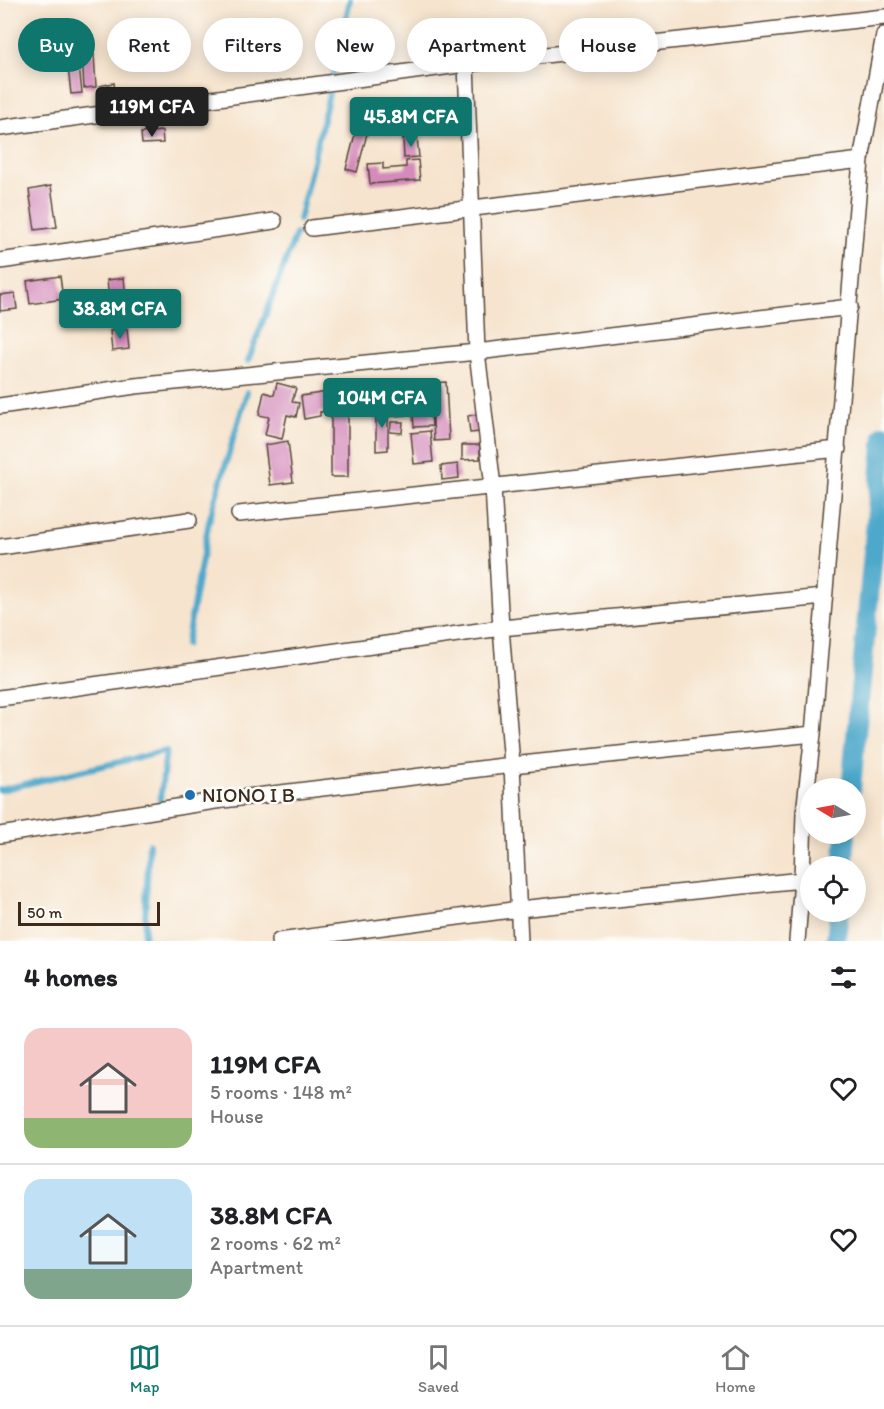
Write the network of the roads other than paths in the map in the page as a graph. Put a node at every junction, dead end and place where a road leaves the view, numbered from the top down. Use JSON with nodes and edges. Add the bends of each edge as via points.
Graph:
{"nodes":[{"id":1,"x":884,"y":17,"type":"edge"},
{"id":2,"x":884,"y":35,"type":"edge"},
{"id":3,"x":547,"y":55,"type":"edge"},
{"id":4,"x":408,"y":72,"type":"edge"},
{"id":5,"x":466,"y":72,"type":"edge"},
{"id":6,"x":0,"y":128,"type":"edge"},
{"id":7,"x":861,"y":160,"type":"junction"},
{"id":8,"x":471,"y":210,"type":"junction"},
{"id":9,"x":274,"y":221,"type":"dead end"},
{"id":10,"x":312,"y":228,"type":"dead end"},
{"id":11,"x":0,"y":261,"type":"edge"},
{"id":12,"x":850,"y":307,"type":"junction"},
{"id":13,"x":477,"y":352,"type":"junction"},
{"id":14,"x":0,"y":406,"type":"edge"},
{"id":15,"x":838,"y":449,"type":"junction"},
{"id":16,"x":493,"y":487,"type":"junction"},
{"id":17,"x":239,"y":514,"type":"dead end"},
{"id":18,"x":189,"y":520,"type":"dead end"},
{"id":19,"x":0,"y":547,"type":"edge"},
{"id":20,"x":824,"y":597,"type":"junction"},
{"id":21,"x":501,"y":628,"type":"junction"},
{"id":22,"x":0,"y":698,"type":"edge"},
{"id":23,"x":813,"y":734,"type":"junction"},
{"id":24,"x":512,"y":765,"type":"junction"},
{"id":25,"x":0,"y":835,"type":"edge"},
{"id":26,"x":803,"y":856,"type":"edge"},
{"id":27,"x":800,"y":880,"type":"edge"},
{"id":28,"x":800,"y":904,"type":"edge"},
{"id":29,"x":519,"y":909,"type":"junction"},
{"id":30,"x":279,"y":941,"type":"edge"},
{"id":31,"x":520,"y":941,"type":"edge"},
{"id":32,"x":797,"y":941,"type":"edge"}],
"edges":[{"from":1,"to":3,"type":"street"},
{"from":2,"to":7,"type":"street"},
{"from":4,"to":6,"type":"street"},
{"from":5,"to":8,"type":"street"},
{"from":7,"to":8,"type":"street"},
{"from":7,"to":12,"type":"street"},
{"from":8,"to":10,"type":"street"},
{"from":8,"to":13,"type":"street"},
{"from":9,"to":11,"type":"street"},
{"from":12,"to":13,"type":"street"},
{"from":12,"to":15,"type":"street"},
{"from":13,"to":14,"type":"street","via":[[135,386]]},
{"from":13,"to":16,"type":"street"},
{"from":15,"to":16,"type":"street"},
{"from":15,"to":20,"type":"street"},
{"from":16,"to":17,"type":"street"},
{"from":16,"to":21,"type":"street"},
{"from":18,"to":19,"type":"street"},
{"from":20,"to":21,"type":"street"},
{"from":20,"to":23,"type":"street"},
{"from":21,"to":22,"type":"street"},
{"from":21,"to":24,"type":"street"},
{"from":23,"to":24,"type":"street"},
{"from":23,"to":26,"type":"street"},
{"from":24,"to":25,"type":"street","via":[[215,801]]},
{"from":24,"to":29,"type":"street"},
{"from":27,"to":29,"type":"street"},
{"from":28,"to":32,"type":"street"},
{"from":29,"to":30,"type":"street"},
{"from":29,"to":31,"type":"street"}]}
